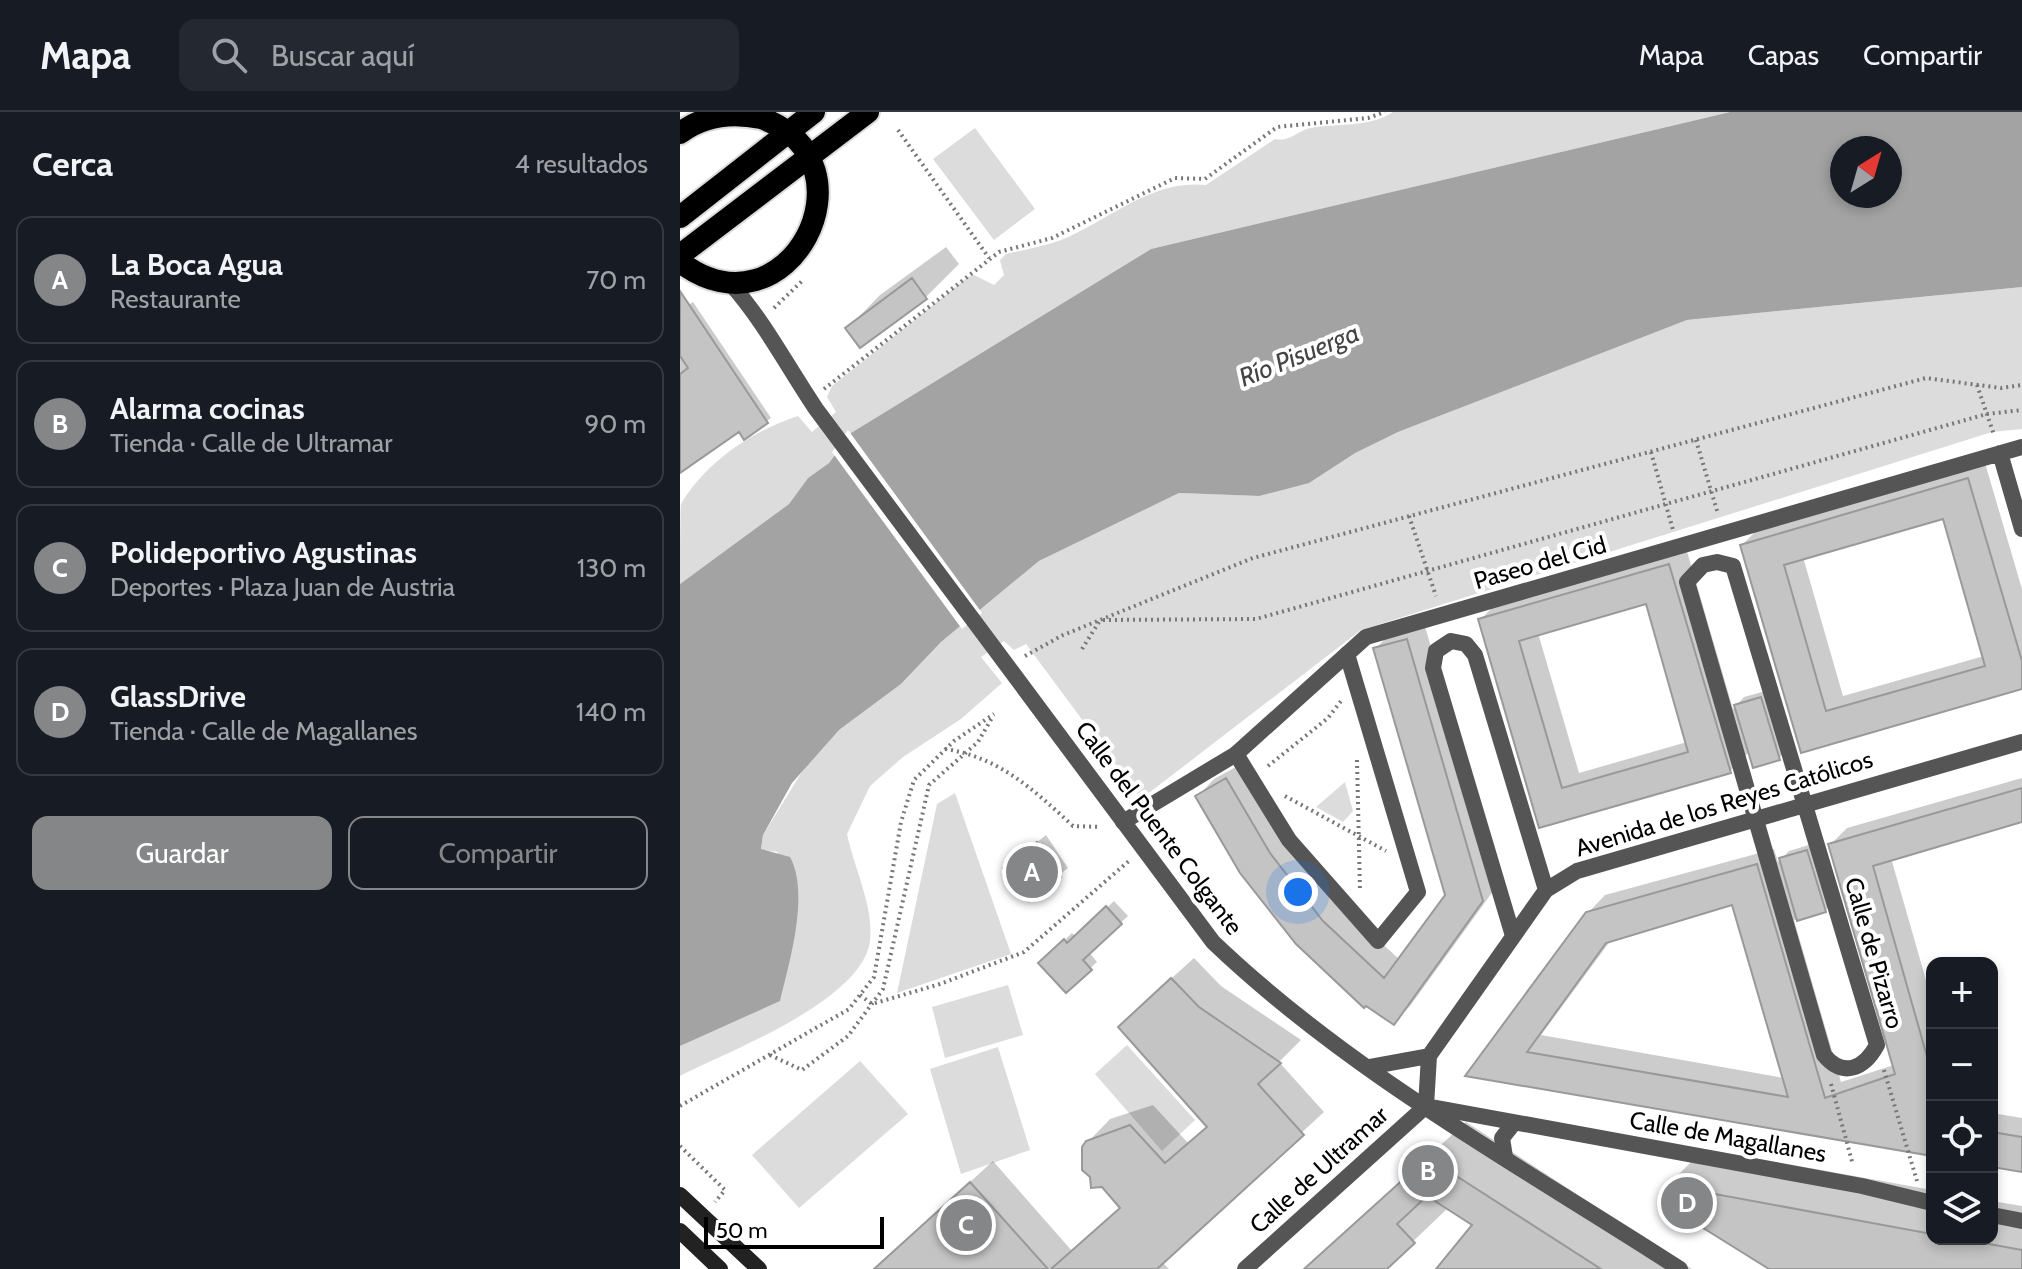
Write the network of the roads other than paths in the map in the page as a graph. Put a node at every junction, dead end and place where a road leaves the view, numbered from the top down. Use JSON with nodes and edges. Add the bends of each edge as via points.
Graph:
{"nodes":[{"id":1,"x":814,"y":112,"type":"edge"},
{"id":2,"x":868,"y":112,"type":"edge"},
{"id":3,"x":717,"y":113,"type":"edge"},
{"id":4,"x":748,"y":113,"type":"edge"},
{"id":5,"x":787,"y":132,"type":"junction"},
{"id":6,"x":680,"y":133,"type":"edge"},
{"id":7,"x":808,"y":158,"type":"junction"},
{"id":8,"x":680,"y":217,"type":"edge"},
{"id":9,"x":680,"y":255,"type":"edge"},
{"id":10,"x":680,"y":262,"type":"edge"},
{"id":11,"x":730,"y":283,"type":"junction"},
{"id":12,"x":2022,"y":447,"type":"edge"},
{"id":13,"x":2000,"y":453,"type":"junction"},
{"id":14,"x":2022,"y":529,"type":"edge"},
{"id":15,"x":1347,"y":654,"type":"junction"},
{"id":16,"x":2022,"y":742,"type":"edge"},
{"id":17,"x":1236,"y":754,"type":"junction"},
{"id":18,"x":1805,"y":803,"type":"junction"},
{"id":19,"x":1755,"y":818,"type":"junction"},
{"id":20,"x":1123,"y":822,"type":"junction"},
{"id":21,"x":1546,"y":890,"type":"junction"},
{"id":22,"x":1513,"y":936,"type":"junction"},
{"id":23,"x":1429,"y":1056,"type":"junction"},
{"id":24,"x":1369,"y":1067,"type":"junction"},
{"id":25,"x":1426,"y":1106,"type":"junction"},
{"id":26,"x":1514,"y":1123,"type":"junction"},
{"id":27,"x":1505,"y":1157,"type":"junction"},
{"id":28,"x":686,"y":1200,"type":"edge"},
{"id":29,"x":1926,"y":1202,"type":"edge"},
{"id":30,"x":1998,"y":1216,"type":"edge"},
{"id":31,"x":2022,"y":1221,"type":"edge"},
{"id":32,"x":680,"y":1231,"type":"edge"},
{"id":33,"x":720,"y":1269,"type":"edge"},
{"id":34,"x":759,"y":1269,"type":"edge"},
{"id":35,"x":1245,"y":1269,"type":"edge"},
{"id":36,"x":1680,"y":1269,"type":"edge"}],
"edges":[{"from":1,"to":5,"type":"highway"},
{"from":2,"to":7,"type":"highway"},
{"from":3,"to":4,"type":"highway"},
{"from":3,"to":6,"type":"highway"},
{"from":4,"to":5,"type":"highway"},
{"from":5,"to":7,"type":"highway"},
{"from":5,"to":8,"type":"highway"},
{"from":7,"to":9,"type":"highway"},
{"from":7,"to":11,"type":"highway","via":[[818,201],[806,243],[773,273]]},
{"from":10,"to":11,"type":"highway","via":[[710,279]]},
{"from":11,"to":20,"type":"street","name":"Calle del Puente Colgante","via":[[760,317],[813,404]]},
{"from":12,"to":13,"type":"street","name":"Paseo del Cid"},
{"from":13,"to":14,"type":"street"},
{"from":13,"to":15,"type":"street","name":"Paseo del Cid","via":[[1366,637]]},
{"from":15,"to":17,"type":"street","name":"Paseo del Cid"},
{"from":15,"to":17,"type":"street","via":[[1418,892],[1378,941],[1289,840]]},
{"from":16,"to":18,"type":"street","name":"Avenida de los Reyes Católicos"},
{"from":17,"to":20,"type":"street","name":"Paseo del Cid"},
{"from":18,"to":19,"type":"street","name":"Avenida de los Reyes Católicos"},
{"from":18,"to":19,"type":"street","name":"Calle de Pizarro","via":[[1733,566],[1703,565],[1687,582]]},
{"from":18,"to":19,"type":"street","name":"Calle de Pizarro","via":[[1877,1045],[1863,1066],[1847,1070],[1824,1055]]},
{"from":19,"to":21,"type":"street","name":"Avenida de los Reyes Católicos","via":[[1600,863]]},
{"from":20,"to":24,"type":"street","name":"Calle del Puente Colgante","via":[[1213,942],[1267,993]]},
{"from":21,"to":22,"type":"street","name":"Avenida de los Reyes Católicos"},
{"from":21,"to":22,"type":"street","via":[[1475,655],[1466,644],[1451,641],[1436,651],[1433,668]]},
{"from":22,"to":23,"type":"street","name":"Avenida de los Reyes Católicos"},
{"from":23,"to":24,"type":"street"},
{"from":23,"to":25,"type":"street"},
{"from":24,"to":25,"type":"street","name":"Calle del Puente Colgante"},
{"from":25,"to":26,"type":"street","name":"Calle de Magallanes"},
{"from":25,"to":27,"type":"street","name":"Calle del Puente Colgante"},
{"from":25,"to":35,"type":"street","name":"Calle de Ultramar"},
{"from":26,"to":27,"type":"street","via":[[1502,1138]]},
{"from":26,"to":29,"type":"street","name":"Calle de Magallanes"},
{"from":27,"to":36,"type":"street","name":"Calle del Puente Colgante"},
{"from":28,"to":34,"type":"main road"},
{"from":30,"to":31,"type":"street"},
{"from":32,"to":33,"type":"main road"}]}
